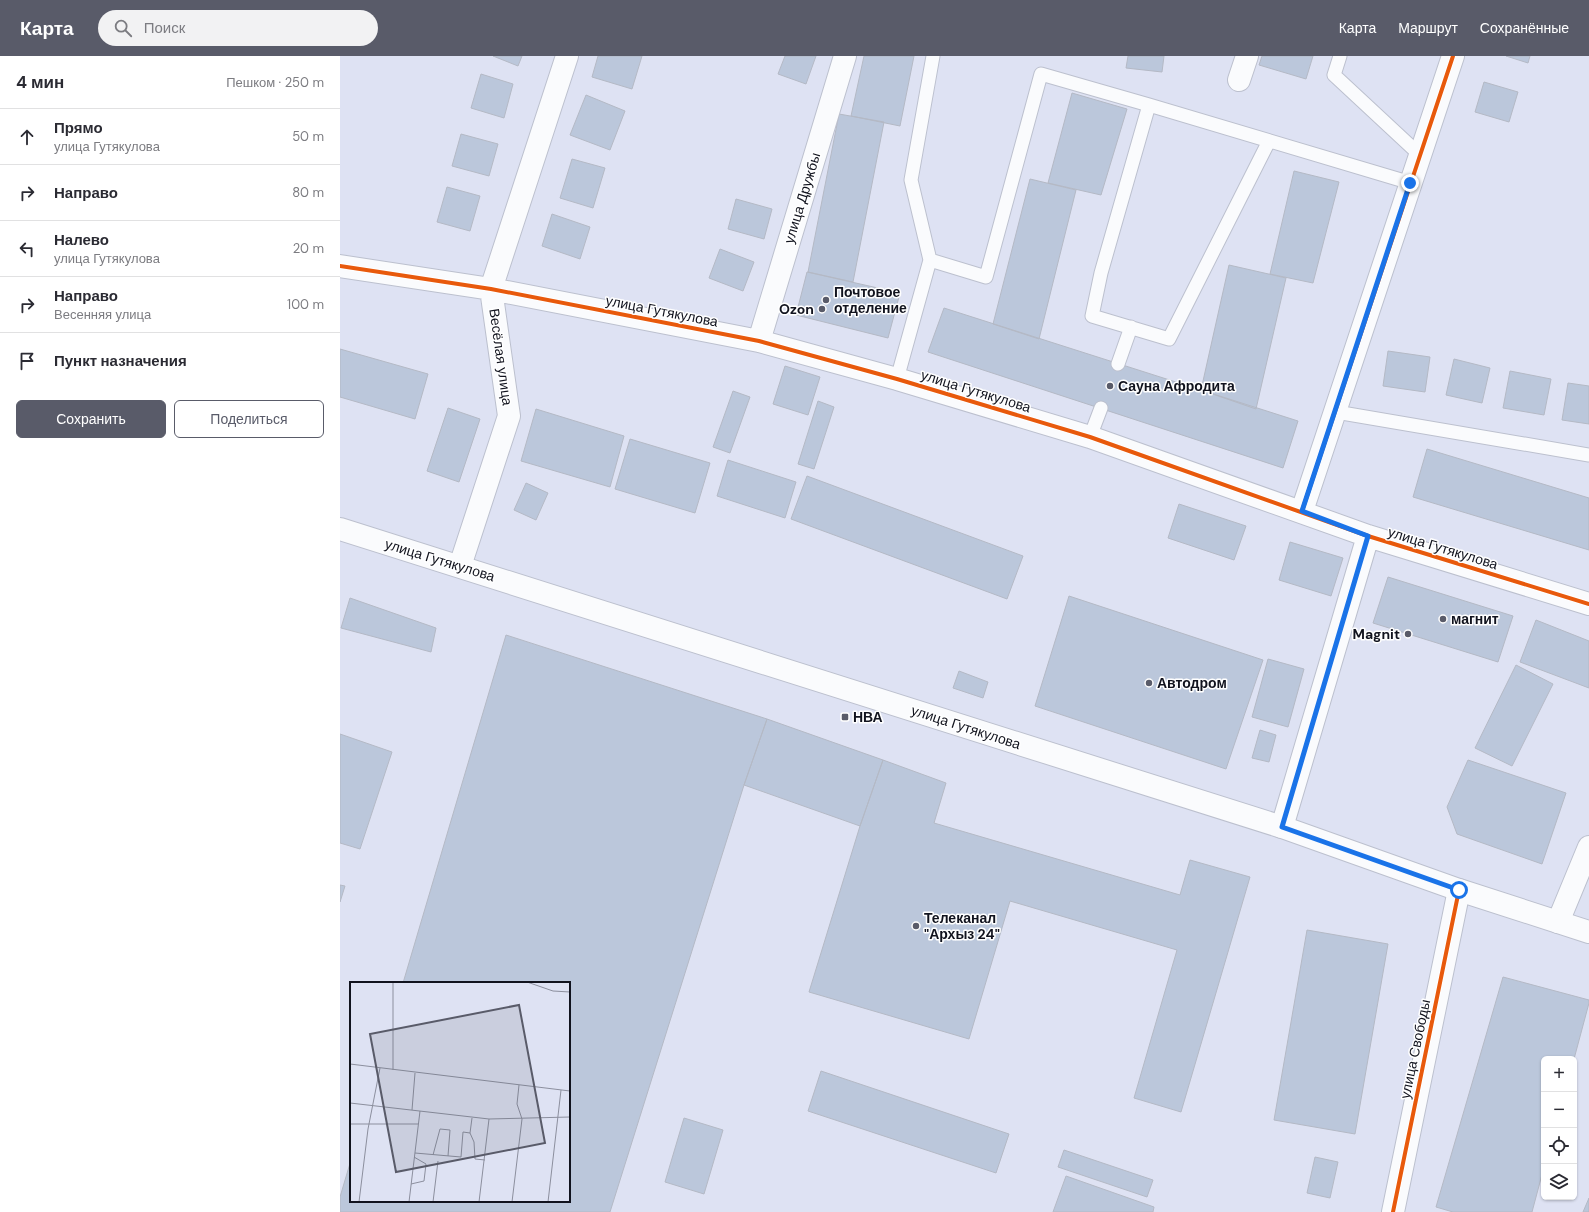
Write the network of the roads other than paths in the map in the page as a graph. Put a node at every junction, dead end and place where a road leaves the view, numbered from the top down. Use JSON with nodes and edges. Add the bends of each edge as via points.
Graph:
{"nodes":[{"id":1,"x":567,"y":56,"type":"edge"},
{"id":2,"x":845,"y":56,"type":"edge"},
{"id":3,"x":934,"y":56,"type":"edge"},
{"id":4,"x":1247,"y":56,"type":"edge"},
{"id":5,"x":1340,"y":56,"type":"edge"},
{"id":6,"x":1453,"y":56,"type":"edge"},
{"id":7,"x":1239,"y":80,"type":"dead end"},
{"id":8,"x":1149,"y":105,"type":"junction"},
{"id":9,"x":1269,"y":141,"type":"junction"},
{"id":10,"x":1420,"y":155,"type":"junction"},
{"id":11,"x":1410,"y":183,"type":"junction"},
{"id":12,"x":930,"y":260,"type":"junction"},
{"id":13,"x":340,"y":266,"type":"edge"},
{"id":14,"x":491,"y":289,"type":"junction"},
{"id":15,"x":1131,"y":328,"type":"junction"},
{"id":16,"x":759,"y":341,"type":"junction"},
{"id":17,"x":1118,"y":364,"type":"dead end"},
{"id":18,"x":896,"y":378,"type":"junction"},
{"id":19,"x":1101,"y":408,"type":"dead end"},
{"id":20,"x":1336,"y":412,"type":"junction"},
{"id":21,"x":1090,"y":437,"type":"junction"},
{"id":22,"x":1589,"y":454,"type":"edge"},
{"id":23,"x":1302,"y":511,"type":"junction"},
{"id":24,"x":340,"y":529,"type":"edge"},
{"id":25,"x":1368,"y":536,"type":"junction"},
{"id":26,"x":460,"y":566,"type":"junction"},
{"id":27,"x":1589,"y":604,"type":"edge"},
{"id":28,"x":1282,"y":827,"type":"junction"},
{"id":29,"x":1589,"y":847,"type":"edge"},
{"id":30,"x":1459,"y":890,"type":"junction"},
{"id":31,"x":1558,"y":922,"type":"junction"},
{"id":32,"x":1589,"y":932,"type":"edge"},
{"id":33,"x":1393,"y":1212,"type":"edge"}],
"edges":[{"from":1,"to":14,"type":"street","name":"Весёлая улица"},
{"from":2,"to":16,"type":"street","name":"улица Дружбы"},
{"from":3,"to":12,"type":"lane","via":[[911,180]]},
{"from":4,"to":7,"type":"street"},
{"from":5,"to":10,"type":"lane","via":[[1334,75]]},
{"from":6,"to":10,"type":"street"},
{"from":8,"to":9,"type":"lane"},
{"from":8,"to":12,"type":"lane","via":[[1041,74],[986,277]]},
{"from":8,"to":15,"type":"lane","via":[[1101,273],[1092,316]]},
{"from":9,"to":11,"type":"lane"},
{"from":9,"to":15,"type":"lane","via":[[1169,339]]},
{"from":10,"to":11,"type":"street"},
{"from":11,"to":20,"type":"street"},
{"from":12,"to":18,"type":"lane"},
{"from":13,"to":14,"type":"street","name":"улица Гутякулова"},
{"from":14,"to":16,"type":"street","name":"улица Гутякулова"},
{"from":14,"to":26,"type":"street","name":"Весёлая улица","via":[[509,416]]},
{"from":15,"to":17,"type":"lane"},
{"from":16,"to":18,"type":"street","name":"улица Гутякулова"},
{"from":18,"to":21,"type":"street","name":"улица Гутякулова"},
{"from":19,"to":21,"type":"lane"},
{"from":20,"to":22,"type":"lane"},
{"from":20,"to":23,"type":"street"},
{"from":21,"to":23,"type":"street","name":"улица Гутякулова"},
{"from":23,"to":25,"type":"street","name":"улица Гутякулова"},
{"from":24,"to":26,"type":"street","name":"улица Гутякулова"},
{"from":25,"to":27,"type":"street","name":"улица Гутякулова"},
{"from":25,"to":28,"type":"street"},
{"from":26,"to":28,"type":"street","name":"улица Гутякулова"},
{"from":28,"to":30,"type":"street","name":"улица Гутякулова"},
{"from":29,"to":31,"type":"street"},
{"from":30,"to":31,"type":"street","name":"улица Гутякулова"},
{"from":30,"to":33,"type":"street","name":"улица Свободы"},
{"from":31,"to":32,"type":"street","name":"улица Гутякулова"}]}
